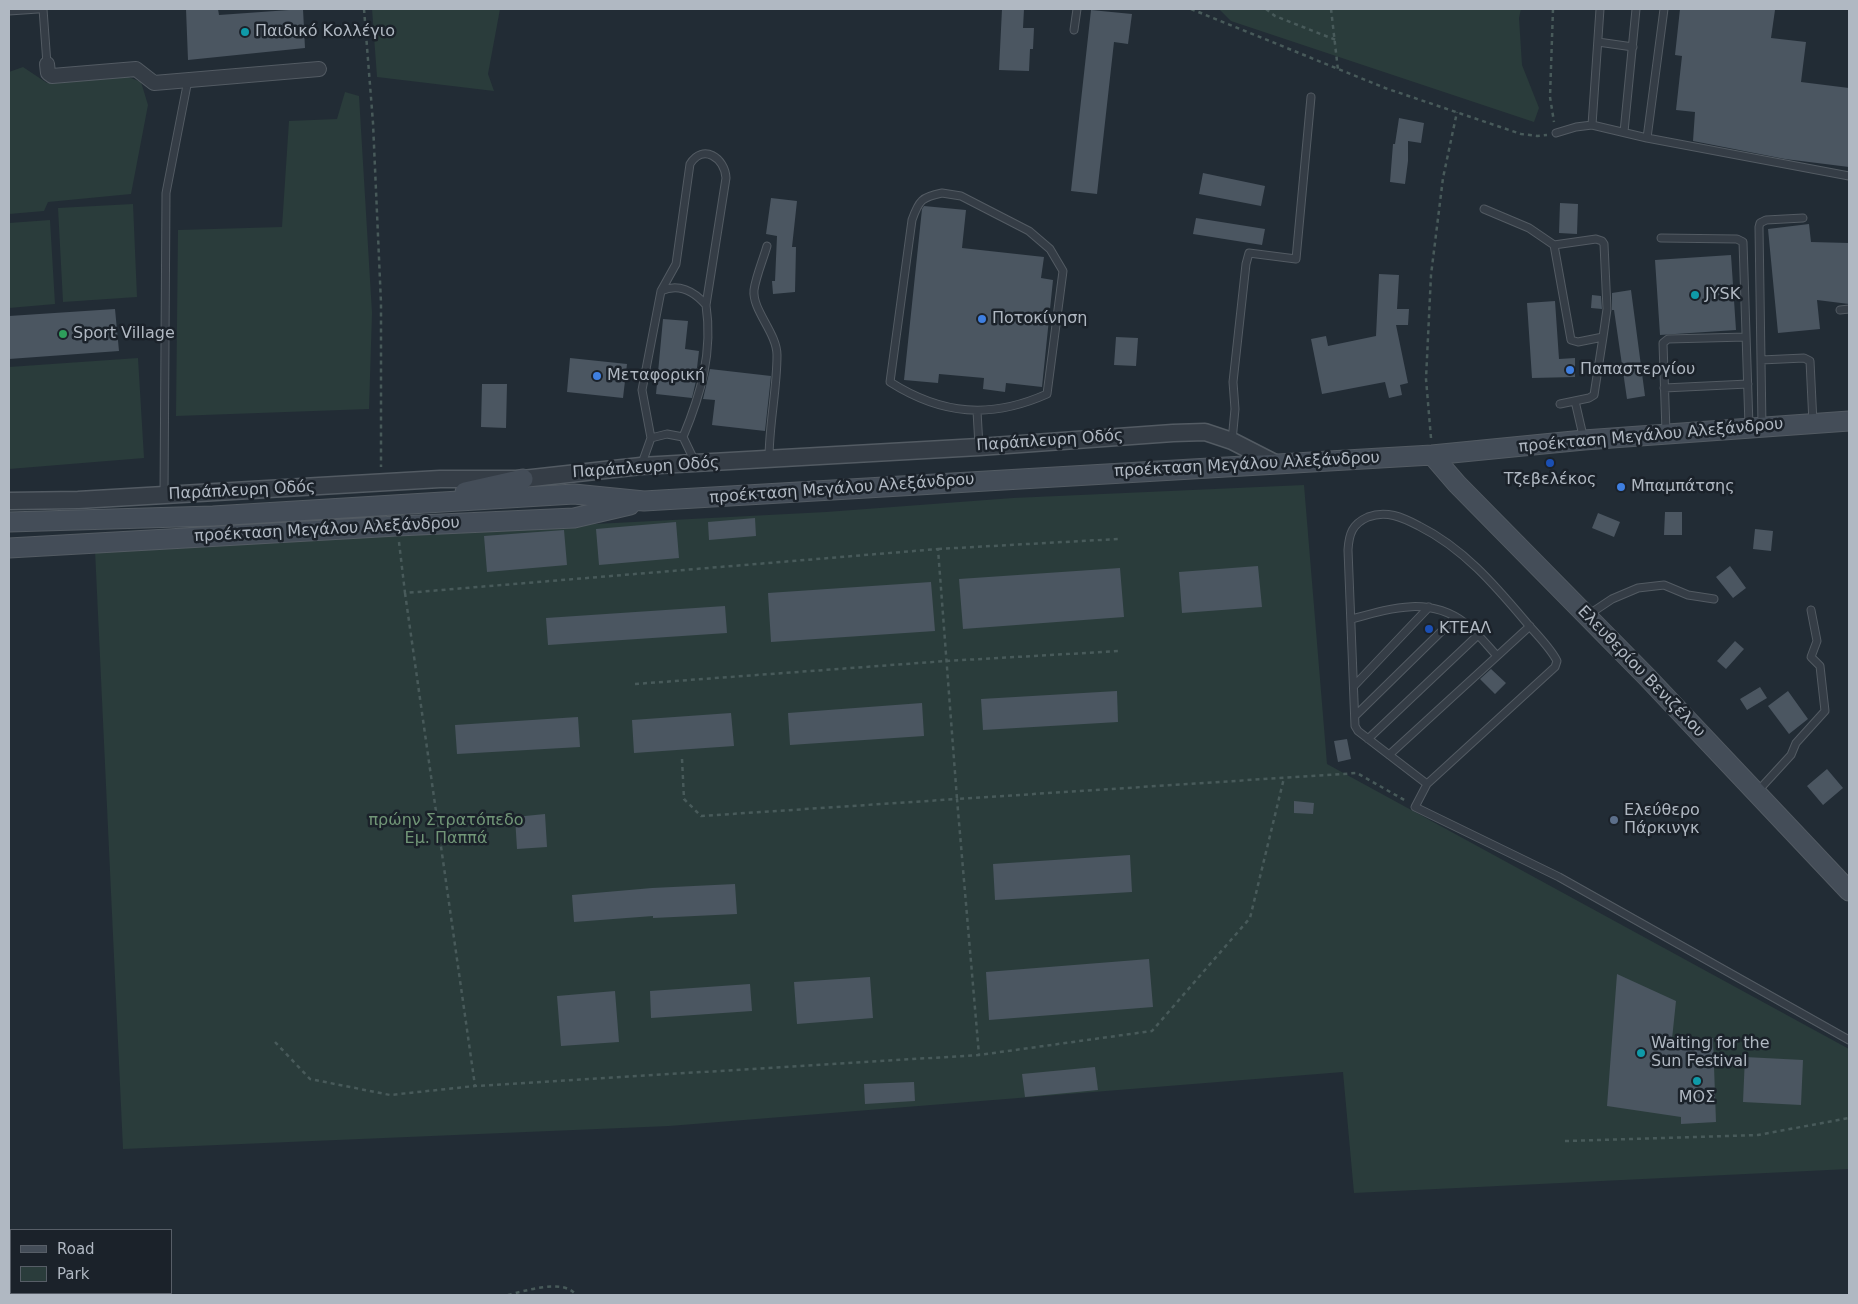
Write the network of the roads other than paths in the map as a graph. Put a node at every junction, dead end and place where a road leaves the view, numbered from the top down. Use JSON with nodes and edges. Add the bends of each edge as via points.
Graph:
{"nodes":[{"id":1,"x":38,"y":9,"type":"edge"},
{"id":2,"x":43,"y":9,"type":"edge"},
{"id":3,"x":1077,"y":9,"type":"edge"},
{"id":4,"x":1600,"y":9,"type":"edge"},
{"id":5,"x":1636,"y":9,"type":"edge"},
{"id":6,"x":1664,"y":9,"type":"edge"},
{"id":7,"x":9,"y":11,"type":"edge"},
{"id":8,"x":1074,"y":30,"type":"dead end"},
{"id":9,"x":1598,"y":42,"type":"junction"},
{"id":10,"x":1633,"y":47,"type":"junction"},
{"id":11,"x":47,"y":64,"type":"joint"},
{"id":12,"x":319,"y":69,"type":"dead end"},
{"id":13,"x":188,"y":80,"type":"junction"},
{"id":14,"x":1311,"y":96,"type":"dead end"},
{"id":15,"x":1592,"y":125,"type":"junction"},
{"id":16,"x":1624,"y":132,"type":"junction"},
{"id":17,"x":1556,"y":133,"type":"road end"},
{"id":18,"x":1647,"y":138,"type":"junction"},
{"id":19,"x":1849,"y":176,"type":"edge"},
{"id":20,"x":1484,"y":209,"type":"dead end"},
{"id":21,"x":1803,"y":218,"type":"dead end"},
{"id":22,"x":1661,"y":238,"type":"dead end"},
{"id":23,"x":1554,"y":245,"type":"junction"},
{"id":24,"x":767,"y":246,"type":"dead end"},
{"id":25,"x":661,"y":291,"type":"junction"},
{"id":26,"x":706,"y":305,"type":"junction"},
{"id":27,"x":1840,"y":310,"type":"dead end"},
{"id":28,"x":1849,"y":310,"type":"edge"},
{"id":29,"x":1603,"y":337,"type":"junction"},
{"id":30,"x":1746,"y":337,"type":"junction"},
{"id":31,"x":1761,"y":360,"type":"junction"},
{"id":32,"x":1748,"y":384,"type":"junction"},
{"id":33,"x":1664,"y":388,"type":"junction"},
{"id":34,"x":1574,"y":401,"type":"junction"},
{"id":35,"x":1560,"y":404,"type":"dead end"},
{"id":36,"x":977,"y":411,"type":"junction"},
{"id":37,"x":1849,"y":421,"type":"edge"},
{"id":38,"x":1814,"y":423,"type":"junction"},
{"id":39,"x":1755,"y":427,"type":"junction"},
{"id":40,"x":1666,"y":434,"type":"junction"},
{"id":41,"x":683,"y":437,"type":"junction"},
{"id":42,"x":651,"y":438,"type":"junction"},
{"id":43,"x":1584,"y":440,"type":"junction"},
{"id":44,"x":1232,"y":441,"type":"junction"},
{"id":45,"x":979,"y":447,"type":"junction"},
{"id":46,"x":1432,"y":455,"type":"junction"},
{"id":47,"x":769,"y":459,"type":"junction"},
{"id":48,"x":696,"y":464,"type":"junction"},
{"id":49,"x":1277,"y":464,"type":"junction"},
{"id":50,"x":641,"y":466,"type":"junction"},
{"id":51,"x":523,"y":479,"type":"junction"},
{"id":52,"x":164,"y":495,"type":"junction"},
{"id":53,"x":9,"y":501,"type":"edge"},
{"id":54,"x":644,"y":501,"type":"junction"},
{"id":55,"x":410,"y":504,"type":"junction"},
{"id":56,"x":9,"y":522,"type":"edge"},
{"id":57,"x":9,"y":548,"type":"edge"},
{"id":58,"x":1714,"y":599,"type":"dead end"},
{"id":59,"x":1429,"y":607,"type":"junction"},
{"id":60,"x":1811,"y":610,"type":"dead end"},
{"id":61,"x":1588,"y":616,"type":"junction"},
{"id":62,"x":1456,"y":617,"type":"junction"},
{"id":63,"x":1352,"y":619,"type":"junction"},
{"id":64,"x":1530,"y":626,"type":"junction"},
{"id":65,"x":1478,"y":635,"type":"junction"},
{"id":66,"x":1497,"y":656,"type":"junction"},
{"id":67,"x":1354,"y":686,"type":"junction"},
{"id":68,"x":1355,"y":716,"type":"junction"},
{"id":69,"x":1368,"y":740,"type":"junction"},
{"id":70,"x":1389,"y":755,"type":"junction"},
{"id":71,"x":1427,"y":784,"type":"junction"},
{"id":72,"x":1756,"y":792,"type":"junction"},
{"id":73,"x":1843,"y":882,"type":"edge"},
{"id":74,"x":1849,"y":1040,"type":"edge"}],
"edges":[{"from":1,"to":7,"type":"lane"},
{"from":2,"to":11,"type":"lane"},
{"from":3,"to":8,"type":"lane"},
{"from":4,"to":9,"type":"lane"},
{"from":5,"to":10,"type":"lane"},
{"from":6,"to":18,"type":"lane"},
{"from":9,"to":10,"type":"lane"},
{"from":9,"to":15,"type":"lane"},
{"from":10,"to":16,"type":"lane"},
{"from":11,"to":13,"type":"street","via":[[48,74],[56,76],[134,69],[154,84]]},
{"from":12,"to":13,"type":"street"},
{"from":13,"to":52,"type":"lane","via":[[166,193]]},
{"from":14,"to":44,"type":"lane","via":[[1296,259],[1249,253],[1246,264],[1233,382]]},
{"from":15,"to":16,"type":"lane"},
{"from":15,"to":17,"type":"lane"},
{"from":16,"to":18,"type":"lane"},
{"from":18,"to":19,"type":"lane"},
{"from":20,"to":23,"type":"lane","via":[[1529,228]]},
{"from":21,"to":31,"type":"lane","via":[[1766,220],[1760,224]]},
{"from":22,"to":30,"type":"lane","via":[[1737,239],[1743,242]]},
{"from":23,"to":29,"type":"lane","via":[[1571,340],[1578,342]]},
{"from":23,"to":29,"type":"lane","via":[[1596,239],[1604,244],[1607,309]]},
{"from":24,"to":47,"type":"lane","via":[[754,291],[777,352]]},
{"from":25,"to":26,"type":"lane","via":[[686,289]]},
{"from":25,"to":26,"type":"lane","via":[[676,264],[690,164],[699,156],[712,155],[723,163],[726,178]]},
{"from":25,"to":42,"type":"lane","via":[[642,390]]},
{"from":26,"to":41,"type":"lane","via":[[706,358],[697,403]]},
{"from":27,"to":28,"type":"lane"},
{"from":29,"to":34,"type":"lane","via":[[1594,395]]},
{"from":30,"to":32,"type":"lane"},
{"from":30,"to":33,"type":"lane","via":[[1665,340],[1662,347]]},
{"from":31,"to":38,"type":"lane","via":[[1804,358],[1810,361]]},
{"from":31,"to":39,"type":"lane"},
{"from":32,"to":33,"type":"lane"},
{"from":32,"to":39,"type":"lane"},
{"from":33,"to":40,"type":"lane"},
{"from":34,"to":35,"type":"lane"},
{"from":34,"to":43,"type":"lane"},
{"from":36,"to":36,"type":"lane","via":[[1013,407],[1047,394],[1063,271],[1050,249],[1029,231],[961,196],[942,193],[921,200],[912,220],[890,382],[923,400]]},
{"from":36,"to":45,"type":"lane"},
{"from":37,"to":38,"type":"main road","name":"προέκταση Μεγάλου Αλεξάνδρου"},
{"from":38,"to":39,"type":"main road","name":"προέκταση Μεγάλου Αλεξάνδρου"},
{"from":39,"to":40,"type":"main road","name":"προέκταση Μεγάλου Αλεξάνδρου"},
{"from":40,"to":43,"type":"main road","name":"προέκταση Μεγάλου Αλεξάνδρου"},
{"from":41,"to":42,"type":"lane","via":[[667,434]]},
{"from":41,"to":48,"type":"lane"},
{"from":42,"to":50,"type":"lane"},
{"from":43,"to":46,"type":"main road","name":"προέκταση Μεγάλου Αλεξάνδρου"},
{"from":44,"to":45,"type":"street","name":"Παράπλευρη Οδός","via":[[1205,432]]},
{"from":44,"to":49,"type":"street","name":"Παράπλευρη Οδός"},
{"from":45,"to":47,"type":"street","name":"Παράπλευρη Οδός"},
{"from":46,"to":49,"type":"main road","name":"προέκταση Μεγάλου Αλεξάνδρου"},
{"from":46,"to":61,"type":"main road","name":"Ελευθερίου Βενιζέλου","via":[[1497,526]]},
{"from":47,"to":48,"type":"street","name":"Παράπλευρη Οδός"},
{"from":48,"to":50,"type":"street","name":"Παράπλευρη Οδός"},
{"from":49,"to":54,"type":"main road","name":"προέκταση Μεγάλου Αλεξάνδρου"},
{"from":50,"to":51,"type":"street","name":"Παράπλευρη Οδός"},
{"from":51,"to":52,"type":"street","name":"Παράπλευρη Οδός","via":[[447,479]]},
{"from":51,"to":55,"type":"main road"},
{"from":52,"to":53,"type":"street","name":"Παράπλευρη Οδός"},
{"from":54,"to":55,"type":"main road","name":"προέκταση Μεγάλου Αλεξάνδρου","via":[[574,494]]},
{"from":54,"to":57,"type":"main road","name":"προέκταση Μεγάλου Αλεξάνδρου","via":[[574,518]]},
{"from":55,"to":56,"type":"main road","name":"προέκταση Μεγάλου Αλεξάνδρου","via":[[213,516]]},
{"from":58,"to":61,"type":"lane","via":[[1688,595],[1664,585],[1638,588],[1612,599]]},
{"from":59,"to":62,"type":"lane"},
{"from":59,"to":63,"type":"lane","via":[[1404,605]]},
{"from":59,"to":67,"type":"lane"},
{"from":60,"to":72,"type":"lane","via":[[1817,641],[1811,656],[1820,666],[1825,711],[1796,743],[1791,755]]},
{"from":61,"to":72,"type":"main road","name":"Ελευθερίου Βενιζέλου"},
{"from":62,"to":65,"type":"lane"},
{"from":62,"to":68,"type":"lane"},
{"from":63,"to":64,"type":"lane","via":[[1350,533],[1361,520],[1377,514],[1400,516],[1432,532],[1464,555],[1493,582]]},
{"from":63,"to":67,"type":"lane"},
{"from":64,"to":66,"type":"lane"},
{"from":64,"to":71,"type":"lane","via":[[1555,658],[1556,664]]},
{"from":65,"to":66,"type":"lane"},
{"from":65,"to":69,"type":"lane"},
{"from":66,"to":70,"type":"lane"},
{"from":67,"to":68,"type":"lane"},
{"from":68,"to":69,"type":"lane","via":[[1356,730]]},
{"from":69,"to":70,"type":"lane"},
{"from":70,"to":71,"type":"lane"},
{"from":71,"to":74,"type":"lane","via":[[1415,807],[1558,877]]},
{"from":72,"to":73,"type":"main road","name":"Ελευθερίου Βενιζέλου"}]}
